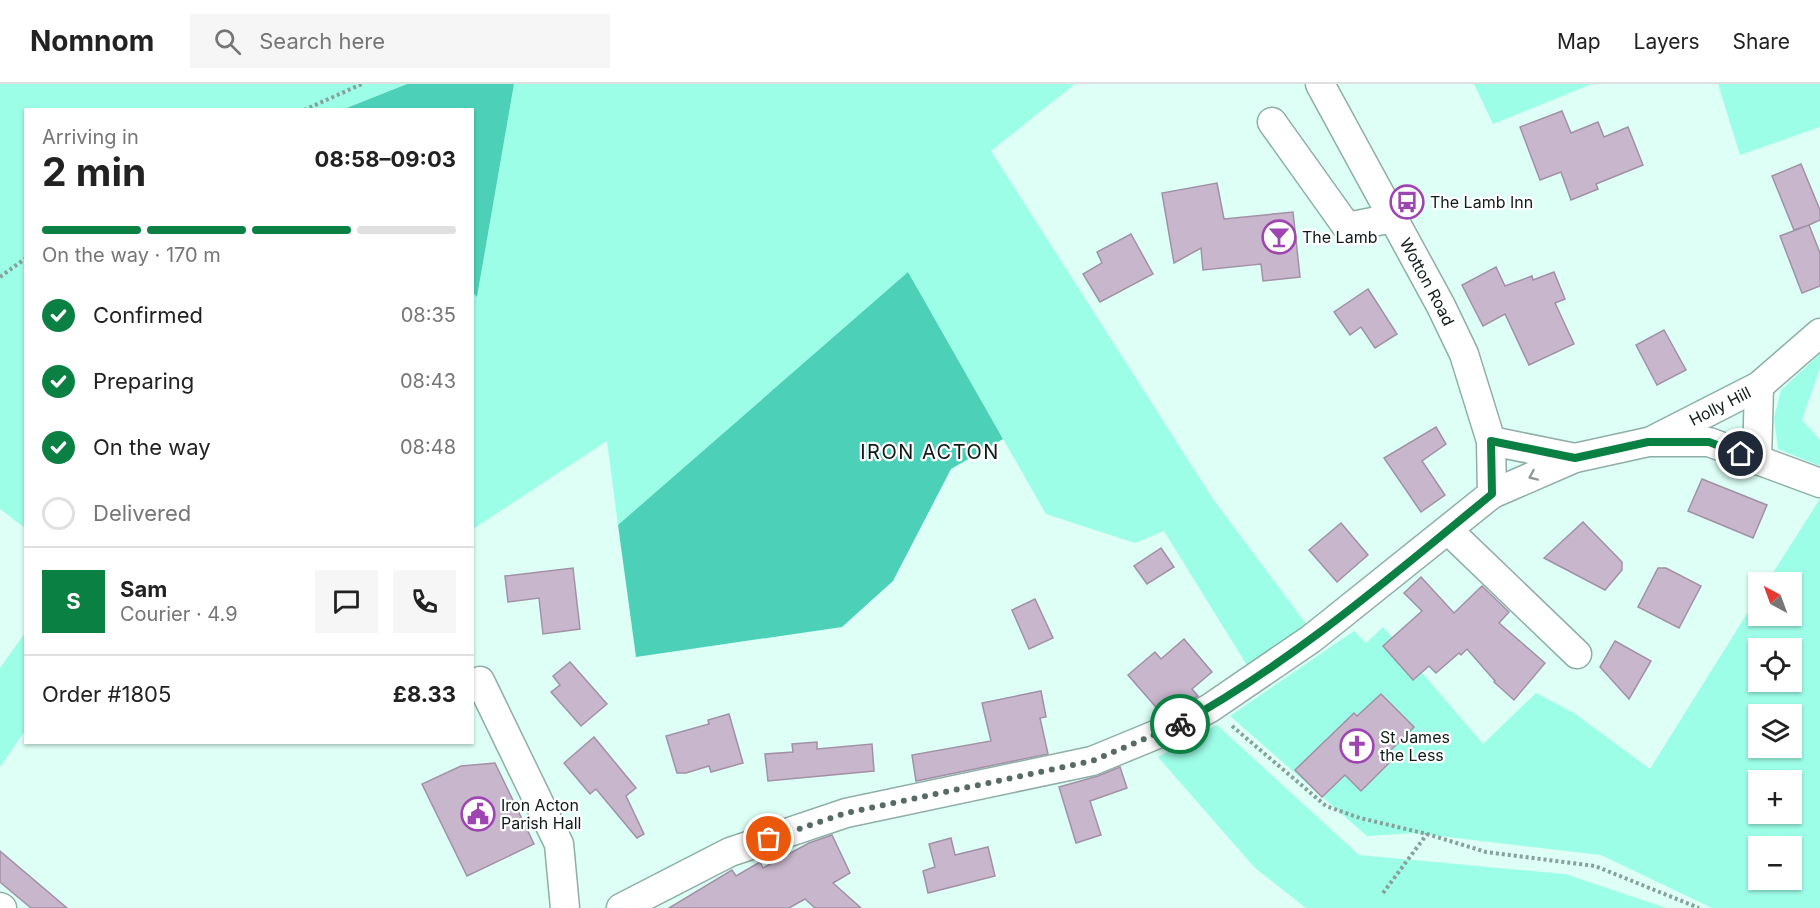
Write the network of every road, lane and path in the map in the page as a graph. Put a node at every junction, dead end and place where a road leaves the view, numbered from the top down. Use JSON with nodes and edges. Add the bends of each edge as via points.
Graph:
{"nodes":[{"id":1,"x":362,"y":84,"type":"edge"},
{"id":2,"x":1320,"y":84,"type":"edge"},
{"id":3,"x":308,"y":108,"type":"edge"},
{"id":4,"x":1272,"y":122,"type":"dead end"},
{"id":5,"x":1393,"y":218,"type":"junction"},
{"id":6,"x":24,"y":259,"type":"edge"},
{"id":7,"x":0,"y":277,"type":"edge"},
{"id":8,"x":1820,"y":333,"type":"edge"},
{"id":9,"x":1759,"y":386,"type":"junction"},
{"id":10,"x":1491,"y":441,"type":"junction"},
{"id":11,"x":1648,"y":442,"type":"junction"},
{"id":12,"x":1575,"y":458,"type":"junction"},
{"id":13,"x":1757,"y":460,"type":"junction"},
{"id":14,"x":1820,"y":483,"type":"edge"},
{"id":15,"x":1492,"y":494,"type":"junction"},
{"id":16,"x":1448,"y":530,"type":"junction"},
{"id":17,"x":1577,"y":654,"type":"dead end"},
{"id":18,"x":480,"y":681,"type":"dead end"},
{"id":19,"x":1226,"y":721,"type":"dead end"},
{"id":20,"x":1427,"y":834,"type":"junction"},
{"id":21,"x":1383,"y":893,"type":"dead end"},
{"id":22,"x":565,"y":908,"type":"edge"},
{"id":23,"x":621,"y":908,"type":"edge"},
{"id":24,"x":1699,"y":908,"type":"edge"}],
"edges":[{"from":1,"to":3,"type":"path"},
{"from":2,"to":5,"type":"street","name":"Wotton Road"},
{"from":4,"to":5,"type":"street","via":[[1347,227]]},
{"from":5,"to":10,"type":"street","name":"Wotton Road","via":[[1464,354]]},
{"from":6,"to":7,"type":"path"},
{"from":8,"to":9,"type":"street","name":"Holly Hill"},
{"from":9,"to":11,"type":"street","name":"Holly Hill"},
{"from":9,"to":13,"type":"street","name":"Holly Hill"},
{"from":10,"to":12,"type":"street"},
{"from":10,"to":15,"type":"street","name":"Wotton Road"},
{"from":11,"to":12,"type":"street"},
{"from":11,"to":13,"type":"street","via":[[1709,442]]},
{"from":12,"to":15,"type":"street","one_way":true},
{"from":13,"to":14,"type":"street"},
{"from":15,"to":16,"type":"street"},
{"from":16,"to":17,"type":"street"},
{"from":16,"to":23,"type":"street","via":[[1311,639],[1218,703],[1177,726],[1092,761],[846,813],[730,852]]},
{"from":18,"to":22,"type":"street","via":[[559,844]]},
{"from":19,"to":20,"type":"path","via":[[1326,806]]},
{"from":20,"to":21,"type":"path"},
{"from":20,"to":24,"type":"path","via":[[1486,852],[1595,866]]}]}
